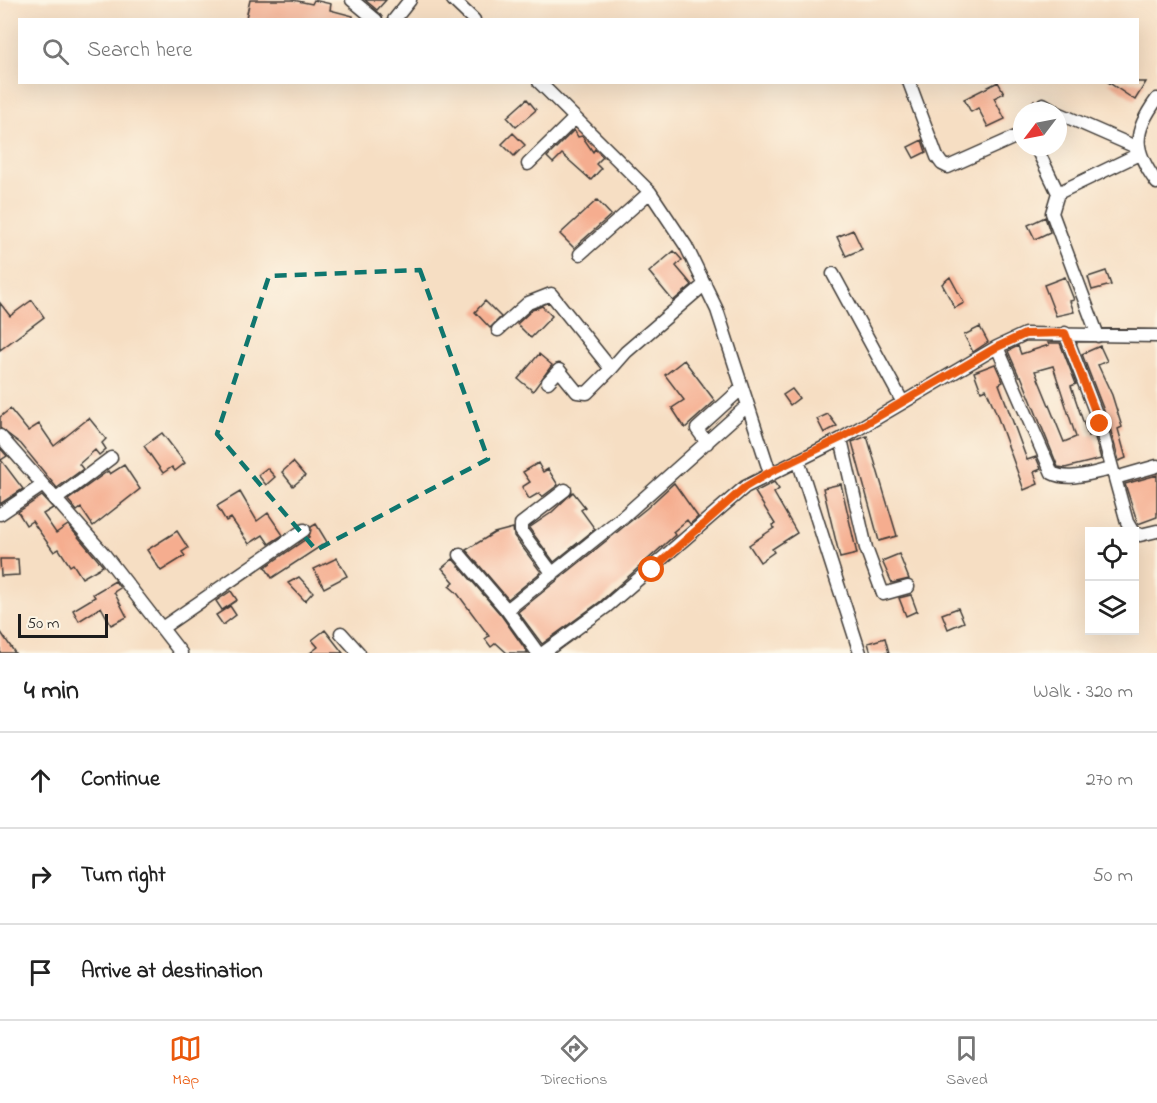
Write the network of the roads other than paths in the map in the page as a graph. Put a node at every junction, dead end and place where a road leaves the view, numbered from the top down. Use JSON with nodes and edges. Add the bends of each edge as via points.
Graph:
{"nodes":[{"id":1,"x":352,"y":0,"type":"edge"},
{"id":2,"x":410,"y":0,"type":"edge"},
{"id":3,"x":453,"y":0,"type":"edge"},
{"id":4,"x":374,"y":18,"type":"edge"},
{"id":5,"x":396,"y":18,"type":"edge"},
{"id":6,"x":472,"y":18,"type":"edge"},
{"id":7,"x":541,"y":84,"type":"edge"},
{"id":8,"x":910,"y":84,"type":"edge"},
{"id":9,"x":1157,"y":99,"type":"edge"},
{"id":10,"x":1067,"y":117,"type":"edge"},
{"id":11,"x":574,"y":118,"type":"junction"},
{"id":12,"x":1013,"y":138,"type":"edge"},
{"id":13,"x":1138,"y":151,"type":"junction"},
{"id":14,"x":1040,"y":156,"type":"edge"},
{"id":15,"x":528,"y":164,"type":"dead end"},
{"id":16,"x":1157,"y":183,"type":"edge"},
{"id":17,"x":650,"y":192,"type":"junction"},
{"id":18,"x":1058,"y":193,"type":"junction"},
{"id":19,"x":580,"y":254,"type":"dead end"},
{"id":20,"x":833,"y":274,"type":"dead end"},
{"id":21,"x":705,"y":284,"type":"junction"},
{"id":22,"x":498,"y":330,"type":"dead end"},
{"id":23,"x":1065,"y":333,"type":"junction"},
{"id":24,"x":1098,"y":336,"type":"junction"},
{"id":25,"x":1157,"y":336,"type":"edge"},
{"id":26,"x":997,"y":347,"type":"junction"},
{"id":27,"x":611,"y":369,"type":"junction"},
{"id":28,"x":548,"y":382,"type":"dead end"},
{"id":29,"x":741,"y":389,"type":"junction"},
{"id":30,"x":902,"y":401,"type":"junction"},
{"id":31,"x":746,"y":407,"type":"junction"},
{"id":32,"x":0,"y":436,"type":"edge"},
{"id":33,"x":841,"y":438,"type":"junction"},
{"id":34,"x":707,"y":444,"type":"junction"},
{"id":35,"x":111,"y":458,"type":"dead end"},
{"id":36,"x":798,"y":460,"type":"junction"},
{"id":37,"x":1157,"y":466,"type":"edge"},
{"id":38,"x":770,"y":472,"type":"junction"},
{"id":39,"x":1114,"y":473,"type":"junction"},
{"id":40,"x":43,"y":485,"type":"junction"},
{"id":41,"x":565,"y":490,"type":"dead end"},
{"id":42,"x":55,"y":500,"type":"junction"},
{"id":43,"x":0,"y":514,"type":"edge"},
{"id":44,"x":1130,"y":527,"type":"edge"},
{"id":45,"x":304,"y":530,"type":"dead end"},
{"id":46,"x":1157,"y":531,"type":"edge"},
{"id":47,"x":1139,"y":534,"type":"edge"},
{"id":48,"x":460,"y":555,"type":"dead end"},
{"id":49,"x":554,"y":574,"type":"junction"},
{"id":50,"x":909,"y":587,"type":"dead end"},
{"id":51,"x":507,"y":610,"type":"junction"},
{"id":52,"x":162,"y":628,"type":"junction"},
{"id":53,"x":340,"y":633,"type":"dead end"},
{"id":54,"x":560,"y":648,"type":"edge"},
{"id":55,"x":181,"y":653,"type":"edge"},
{"id":56,"x":358,"y":653,"type":"edge"},
{"id":57,"x":538,"y":653,"type":"edge"},
{"id":58,"x":543,"y":653,"type":"edge"},
{"id":59,"x":860,"y":653,"type":"edge"}],
"edges":[{"from":1,"to":4,"type":"street"},
{"from":2,"to":5,"type":"street"},
{"from":3,"to":6,"type":"street"},
{"from":7,"to":11,"type":"street"},
{"from":8,"to":12,"type":"street","via":[[942,164],[948,167]]},
{"from":9,"to":13,"type":"street","via":[[1143,123]]},
{"from":10,"to":13,"type":"street"},
{"from":11,"to":15,"type":"street"},
{"from":11,"to":17,"type":"street"},
{"from":13,"to":16,"type":"street"},
{"from":13,"to":18,"type":"street"},
{"from":14,"to":18,"type":"street"},
{"from":17,"to":19,"type":"street"},
{"from":17,"to":21,"type":"street","via":[[686,246]]},
{"from":18,"to":24,"type":"street","via":[[1052,213]]},
{"from":20,"to":30,"type":"street"},
{"from":21,"to":27,"type":"street"},
{"from":21,"to":29,"type":"street"},
{"from":22,"to":27,"type":"street","via":[[528,303],[551,294]]},
{"from":23,"to":24,"type":"street"},
{"from":23,"to":26,"type":"street","via":[[1025,334]]},
{"from":23,"to":39,"type":"street"},
{"from":24,"to":25,"type":"street"},
{"from":26,"to":30,"type":"street"},
{"from":26,"to":39,"type":"street","via":[[1052,473],[1059,477]]},
{"from":27,"to":28,"type":"street","via":[[586,393],[577,392],[559,370]]},
{"from":29,"to":31,"type":"street"},
{"from":29,"to":34,"type":"street","via":[[697,429]]},
{"from":30,"to":33,"type":"street"},
{"from":31,"to":34,"type":"street"},
{"from":31,"to":38,"type":"street"},
{"from":32,"to":40,"type":"street"},
{"from":33,"to":36,"type":"street"},
{"from":33,"to":50,"type":"street","via":[[867,548],[883,594]]},
{"from":34,"to":49,"type":"street"},
{"from":35,"to":42,"type":"street"},
{"from":36,"to":38,"type":"street"},
{"from":36,"to":59,"type":"street"},
{"from":37,"to":39,"type":"street"},
{"from":38,"to":54,"type":"street","via":[[745,487]]},
{"from":39,"to":44,"type":"street"},
{"from":40,"to":42,"type":"street"},
{"from":40,"to":43,"type":"street"},
{"from":41,"to":49,"type":"street","via":[[521,524],[521,531]]},
{"from":42,"to":52,"type":"street"},
{"from":45,"to":52,"type":"street"},
{"from":46,"to":47,"type":"street"},
{"from":48,"to":51,"type":"street"},
{"from":49,"to":51,"type":"street"},
{"from":51,"to":57,"type":"street"},
{"from":52,"to":55,"type":"street"},
{"from":53,"to":56,"type":"street"},
{"from":54,"to":58,"type":"street"}]}
